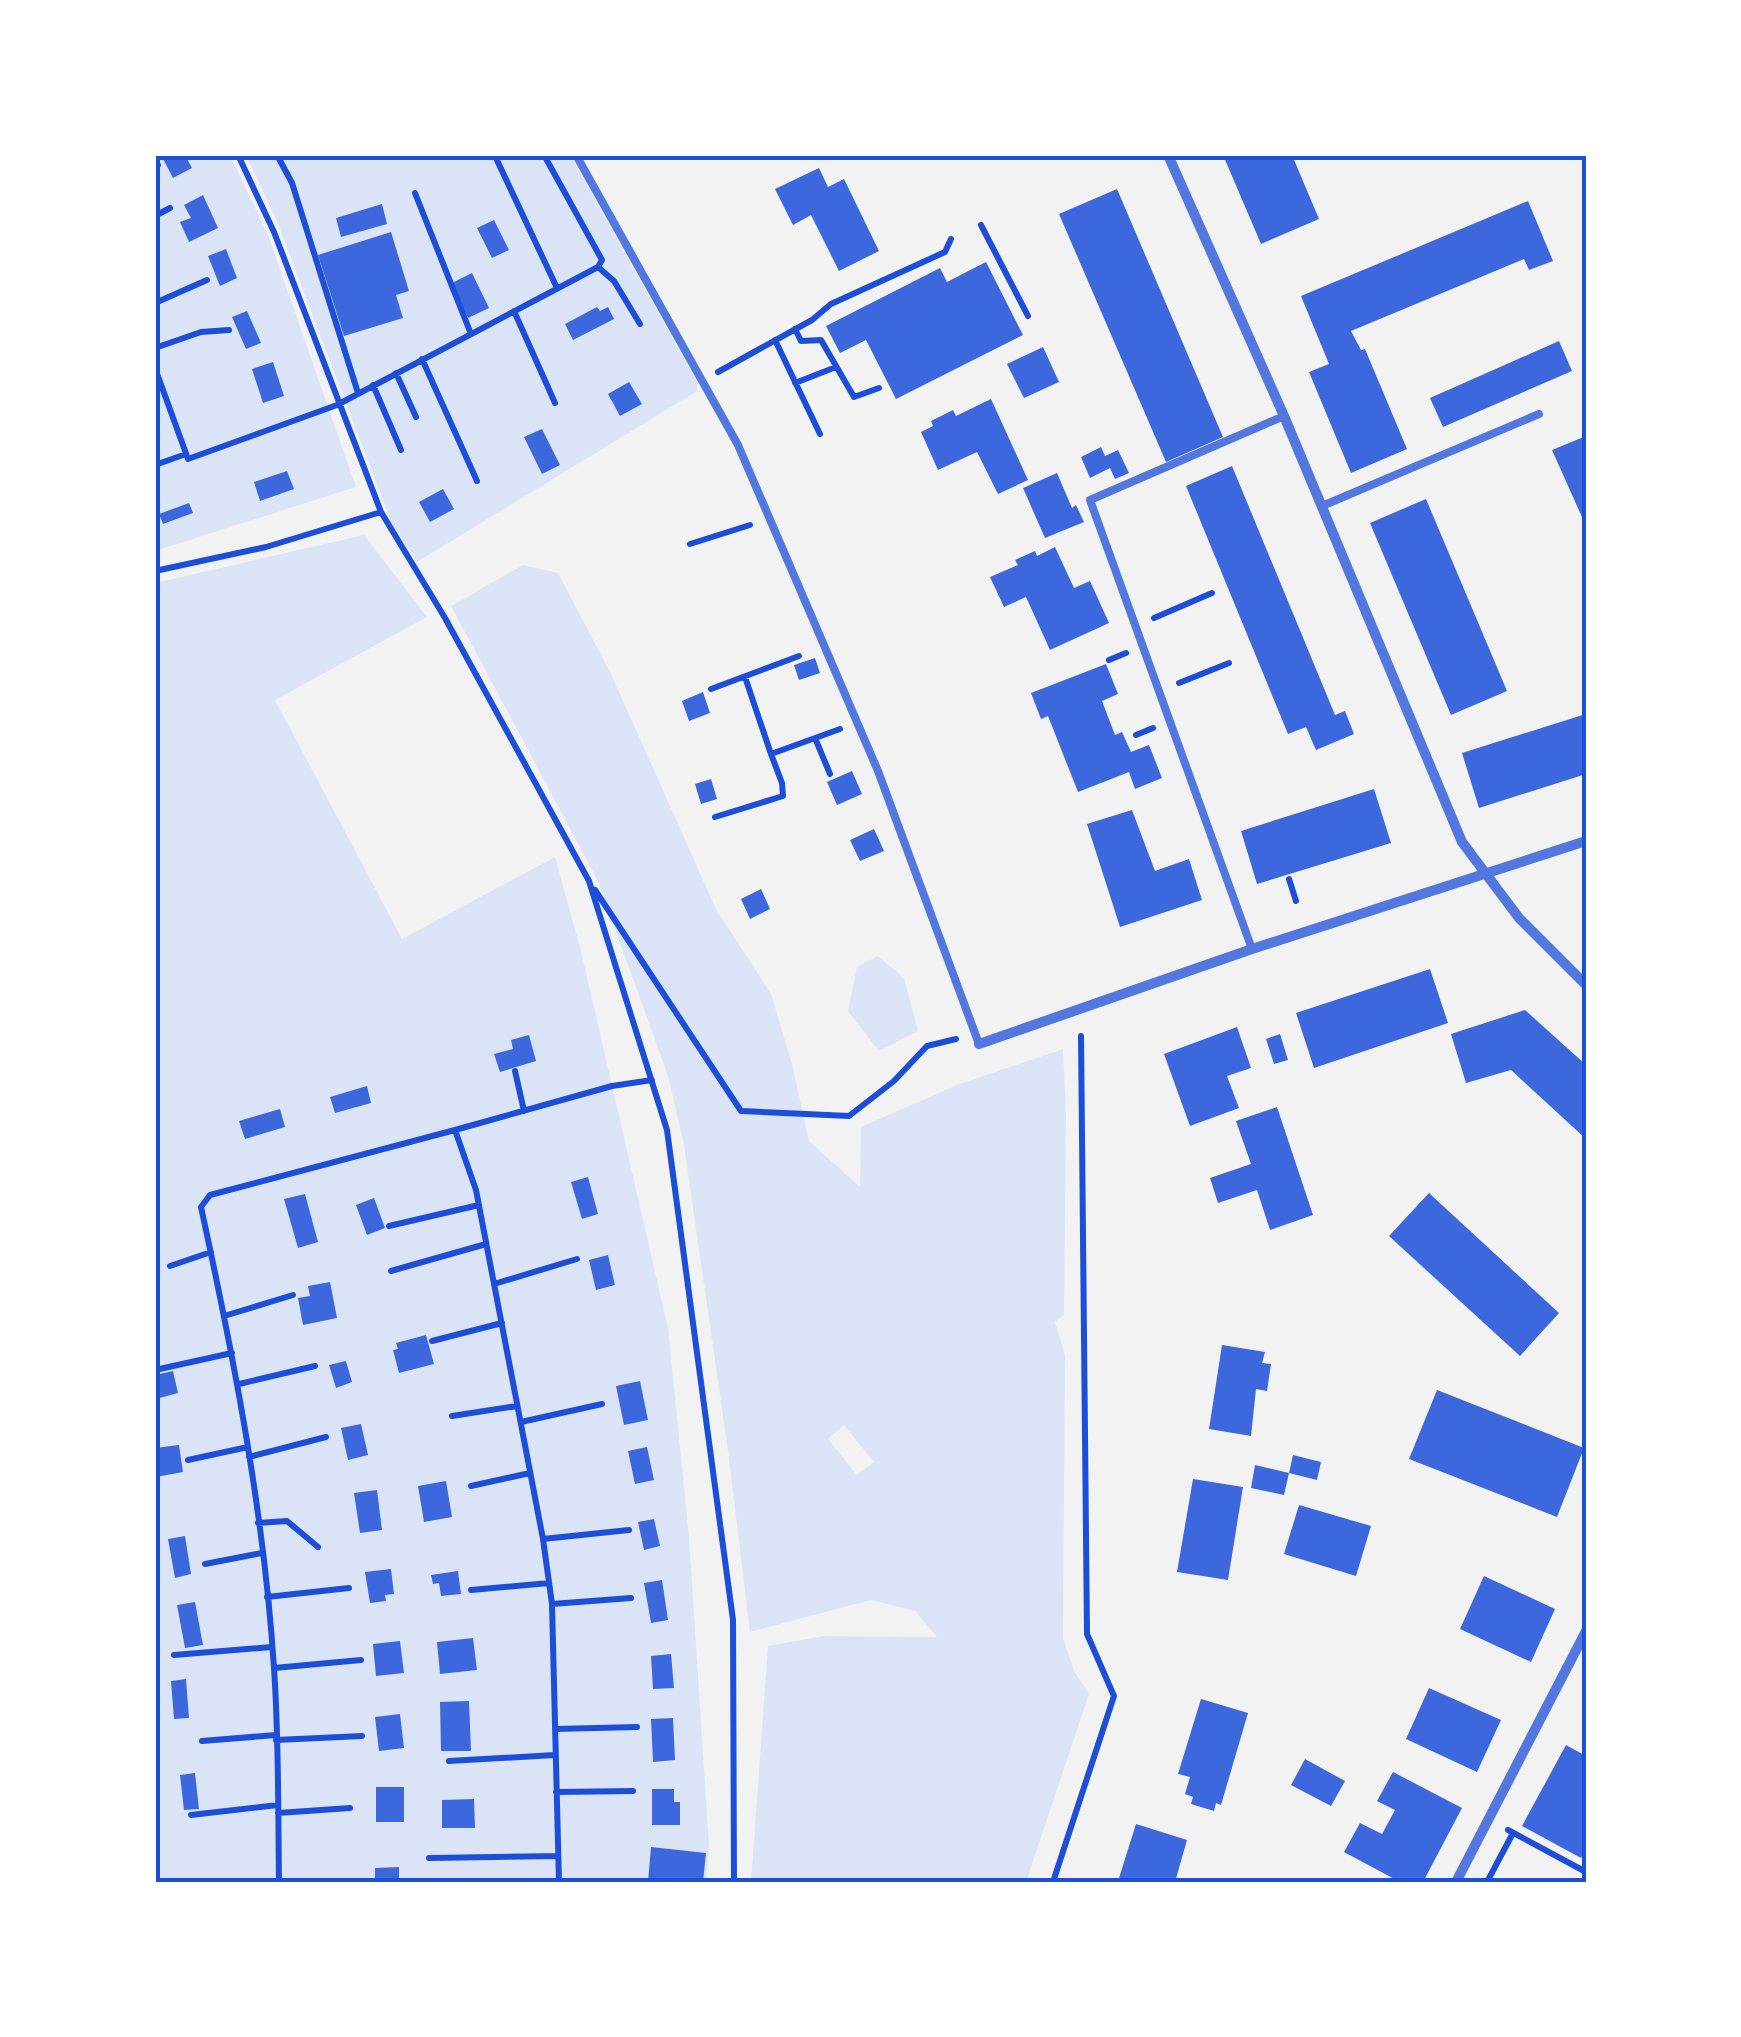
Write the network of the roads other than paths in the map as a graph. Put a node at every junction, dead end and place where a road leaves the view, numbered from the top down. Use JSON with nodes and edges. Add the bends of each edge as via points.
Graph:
{"nodes":[{"id":1,"x":576,"y":155,"type":"edge"},
{"id":2,"x":1168,"y":155,"type":"edge"},
{"id":3,"x":1539,"y":414,"type":"dead end"},
{"id":4,"x":1284,"y":416,"type":"junction"},
{"id":5,"x":1322,"y":506,"type":"junction"},
{"id":6,"x":1586,"y":841,"type":"edge"},
{"id":7,"x":1485,"y":872,"type":"junction"},
{"id":8,"x":1252,"y":949,"type":"junction"},
{"id":9,"x":1586,"y":986,"type":"edge"},
{"id":10,"x":979,"y":1044,"type":"joint"},
{"id":11,"x":1586,"y":1630,"type":"edge"},
{"id":12,"x":1456,"y":1882,"type":"edge"}],
"edges":[{"from":1,"to":10,"type":"lane","via":[[732,431],[771,517],[858,722]]},
{"from":2,"to":4,"type":"street"},
{"from":3,"to":5,"type":"lane"},
{"from":4,"to":5,"type":"street"},
{"from":4,"to":8,"type":"lane","via":[[1090,500]]},
{"from":5,"to":7,"type":"street","via":[[1462,842]]},
{"from":6,"to":7,"type":"street"},
{"from":7,"to":8,"type":"street"},
{"from":7,"to":9,"type":"street","via":[[1519,918]]},
{"from":8,"to":10,"type":"street"},
{"from":11,"to":12,"type":"street"}]}
